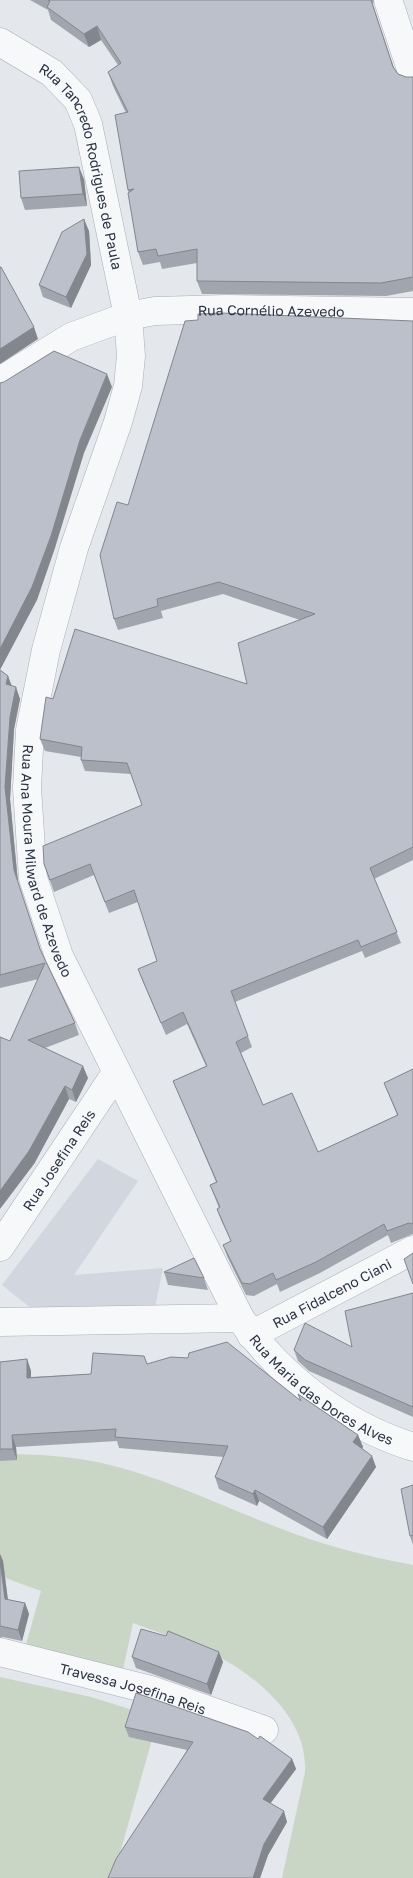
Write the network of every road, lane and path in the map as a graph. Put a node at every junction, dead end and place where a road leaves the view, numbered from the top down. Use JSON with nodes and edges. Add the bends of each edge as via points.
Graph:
{"nodes":[{"id":1,"x":388,"y":0,"type":"edge"},
{"id":2,"x":0,"y":42,"type":"edge"},
{"id":3,"x":413,"y":75,"type":"edge"},
{"id":4,"x":413,"y":312,"type":"edge"},
{"id":5,"x":128,"y":316,"type":"junction"},
{"id":6,"x":0,"y":381,"type":"edge"},
{"id":7,"x":116,"y":1073,"type":"junction"},
{"id":8,"x":0,"y":1247,"type":"edge"},
{"id":9,"x":413,"y":1250,"type":"edge"},
{"id":10,"x":0,"y":1322,"type":"edge"},
{"id":11,"x":245,"y":1327,"type":"junction"},
{"id":12,"x":413,"y":1447,"type":"edge"},
{"id":13,"x":0,"y":1652,"type":"edge"},
{"id":14,"x":264,"y":1730,"type":"dead end"}],
"edges":[{"from":1,"to":3,"type":"street"},
{"from":2,"to":5,"type":"street","name":"Rua Tancredo Rodrigues de Paula","via":[[52,74],[78,100],[88,124]]},
{"from":4,"to":5,"type":"street","name":"Rua Cornélio Azevedo","via":[[226,309],[155,311]]},
{"from":5,"to":6,"type":"street","name":"Rua Cornélio Azevedo","via":[[71,337]]},
{"from":5,"to":7,"type":"street","name":"Rua Ana Moura Milward de Azevedo","via":[[132,356],[128,386],[74,548],[46,650],[30,730],[27,788],[33,878],[59,956]]},
{"from":7,"to":8,"type":"street","name":"Rua Josefina Reis"},
{"from":7,"to":11,"type":"street","name":"Rua Ana Moura Milward de Azevedo"},
{"from":9,"to":11,"type":"street","name":"Rua Fidalceno Ciani"},
{"from":10,"to":11,"type":"street"},
{"from":11,"to":12,"type":"street","name":"Rua Maria das Dores Alves","via":[[290,1378],[333,1408],[389,1439]]},
{"from":13,"to":14,"type":"street","name":"Travessa Josefina Reis","via":[[151,1690]]}]}
